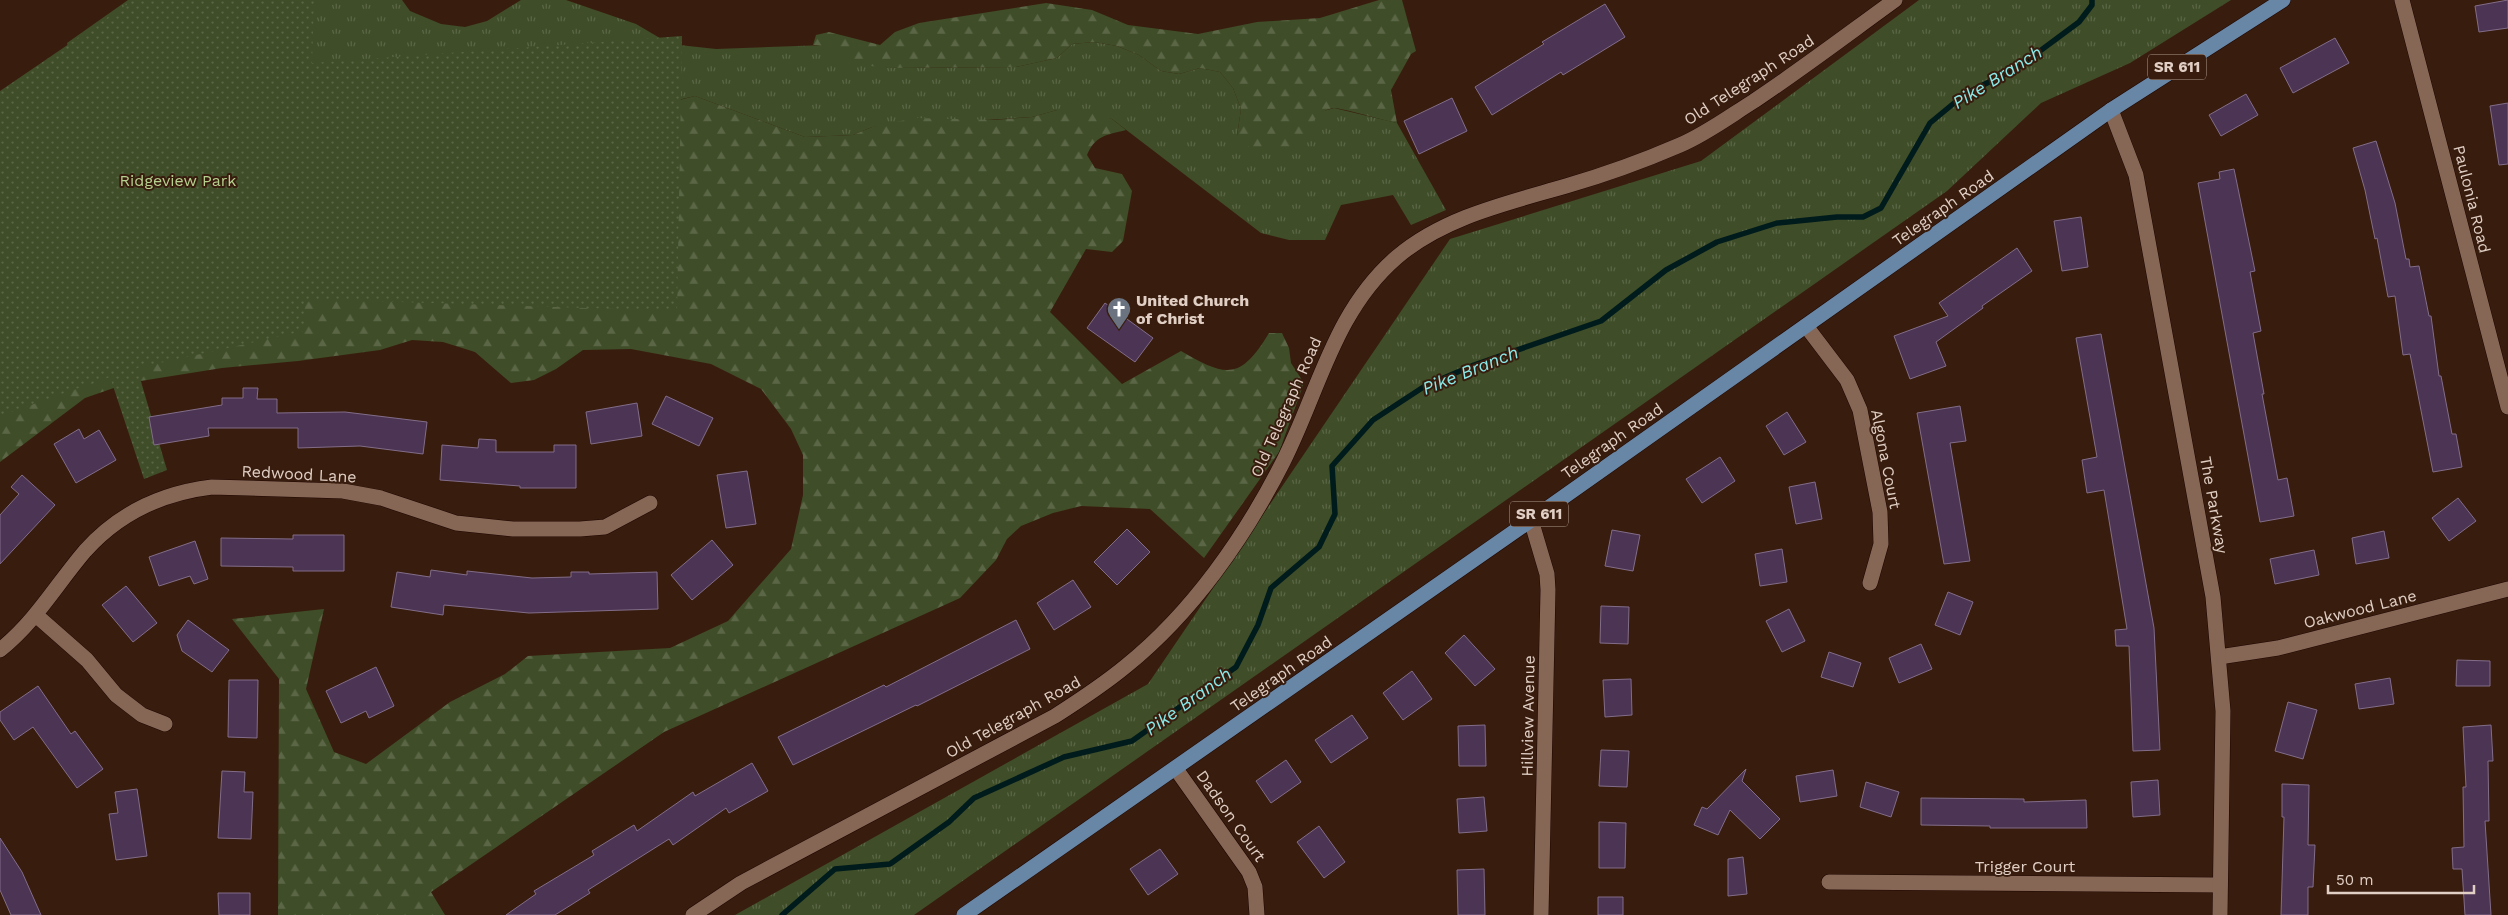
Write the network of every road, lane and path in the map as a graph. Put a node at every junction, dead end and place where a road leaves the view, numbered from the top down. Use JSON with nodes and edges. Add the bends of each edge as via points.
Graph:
{"nodes":[{"id":1,"x":1895,"y":0,"type":"edge"},
{"id":2,"x":2283,"y":0,"type":"edge"},
{"id":3,"x":2402,"y":0,"type":"edge"},
{"id":4,"x":2111,"y":110,"type":"junction"},
{"id":5,"x":1806,"y":326,"type":"junction"},
{"id":6,"x":2508,"y":407,"type":"edge"},
{"id":7,"x":650,"y":502,"type":"dead end"},
{"id":8,"x":1531,"y":520,"type":"junction"},
{"id":9,"x":1870,"y":583,"type":"dead end"},
{"id":10,"x":2508,"y":589,"type":"edge"},
{"id":11,"x":36,"y":616,"type":"junction"},
{"id":12,"x":0,"y":650,"type":"edge"},
{"id":13,"x":2219,"y":657,"type":"junction"},
{"id":14,"x":165,"y":724,"type":"dead end"},
{"id":15,"x":1176,"y":769,"type":"junction"},
{"id":16,"x":1829,"y":882,"type":"dead end"},
{"id":17,"x":2220,"y":885,"type":"junction"},
{"id":18,"x":693,"y":915,"type":"edge"},
{"id":19,"x":964,"y":915,"type":"edge"},
{"id":20,"x":1257,"y":915,"type":"edge"},
{"id":21,"x":1542,"y":915,"type":"edge"},
{"id":22,"x":2220,"y":915,"type":"edge"}],
"edges":[{"from":1,"to":18,"type":"street","name":"Old Telegraph Road","via":[[1770,90],[1715,127],[1682,144],[1570,185],[1476,214],[1423,238],[1398,256],[1379,274],[1348,315],[1324,361],[1283,461],[1263,498],[1202,587],[1156,639],[1094,691],[1055,716],[742,883]]},
{"from":2,"to":4,"type":"main road","name":"Telegraph Road","number":"SR 611"},
{"from":3,"to":6,"type":"street","name":"Paulonia Road"},
{"from":4,"to":5,"type":"main road","name":"Telegraph Road","number":"SR 611"},
{"from":4,"to":13,"type":"street","name":"The Parkway","via":[[2136,175],[2203,542]]},
{"from":5,"to":8,"type":"main road","name":"Telegraph Road","number":"SR 611"},
{"from":5,"to":9,"type":"street","name":"Algona Court","via":[[1847,380],[1860,410],[1880,512],[1881,544]]},
{"from":7,"to":11,"type":"street","name":"Redwood Lane","via":[[605,526],[580,530],[513,529],[456,523],[381,498],[343,491],[212,487],[191,490],[151,502],[115,523],[85,552]]},
{"from":8,"to":15,"type":"main road","name":"Telegraph Road","number":"SR 611"},
{"from":8,"to":21,"type":"street","name":"Hillview Avenue","via":[[1547,574],[1548,590]]},
{"from":10,"to":13,"type":"street","name":"Oakwood Lane","via":[[2278,648]]},
{"from":11,"to":12,"type":"street","name":"Redwood Lane"},
{"from":11,"to":14,"type":"street","via":[[87,660],[116,694],[142,716]]},
{"from":13,"to":17,"type":"street","name":"The Parkway","via":[[2223,711]]},
{"from":15,"to":19,"type":"main road","name":"Telegraph Road","number":"SR 611"},
{"from":15,"to":20,"type":"street","name":"Dadson Court","via":[[1249,872],[1255,887]]},
{"from":16,"to":17,"type":"street","name":"Trigger Court"},
{"from":17,"to":22,"type":"street","name":"The Parkway"}]}
